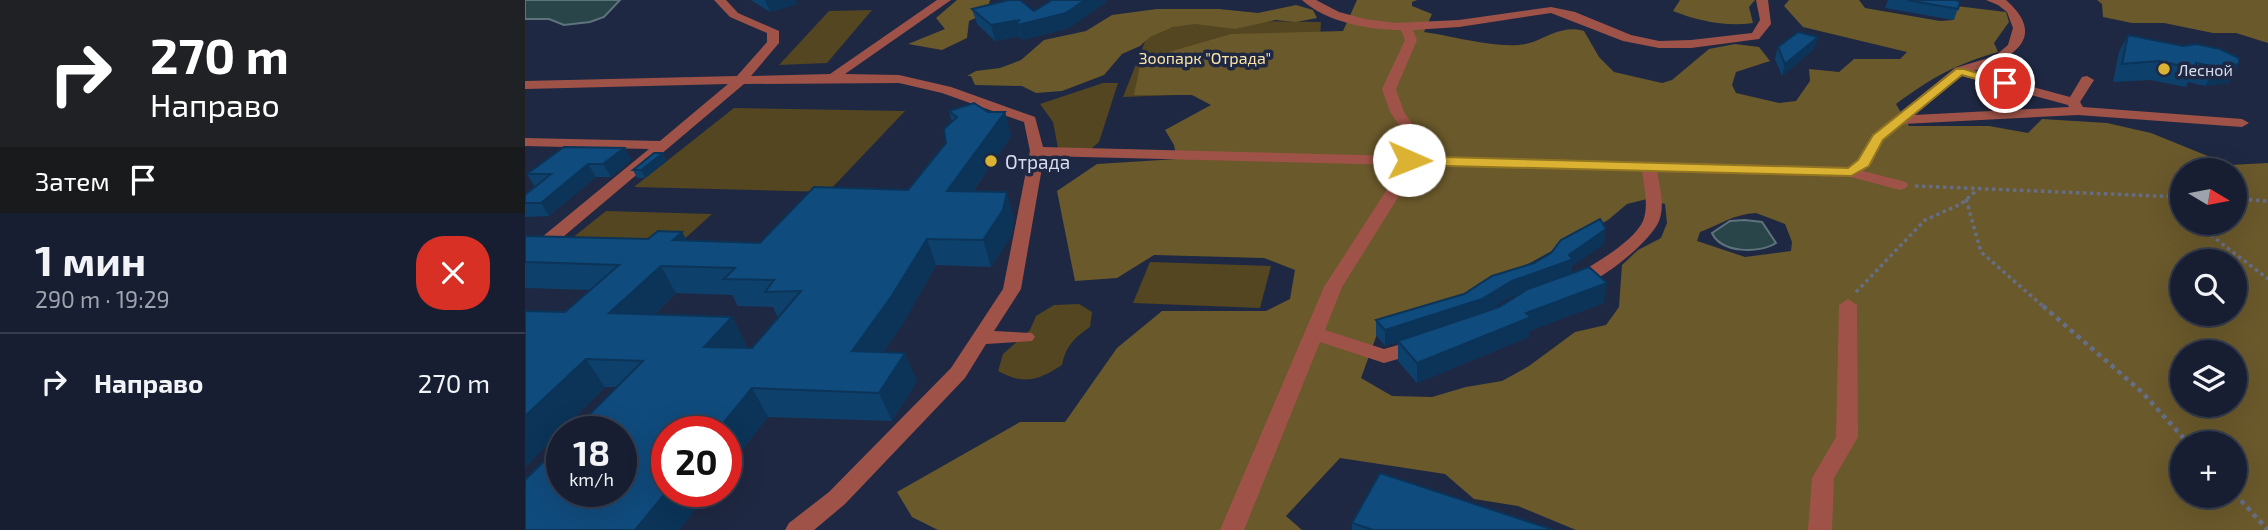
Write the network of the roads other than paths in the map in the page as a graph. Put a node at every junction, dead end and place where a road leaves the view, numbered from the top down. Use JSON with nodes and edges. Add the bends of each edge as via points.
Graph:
{"nodes":[{"id":1,"x":720,"y":0,"type":"edge"},
{"id":2,"x":945,"y":0,"type":"edge"},
{"id":3,"x":1308,"y":0,"type":"edge"},
{"id":4,"x":1762,"y":0,"type":"edge"},
{"id":5,"x":1992,"y":0,"type":"edge"},
{"id":6,"x":1406,"y":27,"type":"junction"},
{"id":7,"x":1960,"y":71,"type":"junction"},
{"id":8,"x":833,"y":78,"type":"junction"},
{"id":9,"x":2087,"y":80,"type":"dead end"},
{"id":10,"x":740,"y":82,"type":"junction"},
{"id":11,"x":525,"y":85,"type":"edge"},
{"id":12,"x":2075,"y":106,"type":"junction"},
{"id":13,"x":1899,"y":120,"type":"junction"},
{"id":14,"x":2242,"y":123,"type":"dead end"},
{"id":15,"x":525,"y":142,"type":"edge"},
{"id":16,"x":663,"y":145,"type":"junction"},
{"id":17,"x":1037,"y":151,"type":"junction"},
{"id":18,"x":1409,"y":160,"type":"junction"},
{"id":19,"x":1649,"y":167,"type":"junction"},
{"id":20,"x":1851,"y":172,"type":"junction"},
{"id":21,"x":1900,"y":185,"type":"road end"},
{"id":22,"x":525,"y":260,"type":"edge"},
{"id":23,"x":1553,"y":291,"type":"edge"},
{"id":24,"x":1848,"y":305,"type":"road end"},
{"id":25,"x":1314,"y":332,"type":"junction"},
{"id":26,"x":1025,"y":337,"type":"dead end"},
{"id":27,"x":981,"y":338,"type":"junction"},
{"id":28,"x":1430,"y":342,"type":"edge"},
{"id":29,"x":797,"y":530,"type":"edge"},
{"id":30,"x":1232,"y":530,"type":"edge"},
{"id":31,"x":1820,"y":530,"type":"edge"}],
"edges":[{"from":1,"to":10,"type":"street","via":[[734,15],[773,31],[773,43]]},
{"from":2,"to":8,"type":"street"},
{"from":3,"to":6,"type":"street","via":[[1326,12]]},
{"from":4,"to":6,"type":"street","via":[[1768,19],[1764,30],[1755,36],[1679,47],[1627,38],[1567,12],[1551,10]]},
{"from":5,"to":7,"type":"street","via":[[2012,11],[2019,28],[2014,47],[1999,59]]},
{"from":6,"to":18,"type":"street","via":[[1411,40],[1389,89],[1408,128]]},
{"from":7,"to":12,"type":"street"},
{"from":7,"to":13,"type":"street"},
{"from":8,"to":10,"type":"street"},
{"from":8,"to":17,"type":"street","via":[[899,79],[1018,115],[1030,120]]},
{"from":9,"to":12,"type":"street"},
{"from":10,"to":11,"type":"street"},
{"from":10,"to":16,"type":"street"},
{"from":12,"to":13,"type":"street"},
{"from":12,"to":14,"type":"street"},
{"from":13,"to":20,"type":"street","via":[[1877,138],[1864,163]]},
{"from":15,"to":16,"type":"street"},
{"from":16,"to":22,"type":"street"},
{"from":17,"to":18,"type":"street"},
{"from":17,"to":27,"type":"street","via":[[1012,289]]},
{"from":18,"to":19,"type":"street"},
{"from":18,"to":25,"type":"street","via":[[1333,286]]},
{"from":19,"to":20,"type":"street"},
{"from":19,"to":23,"type":"street","via":[[1651,222],[1633,242],[1576,282]]},
{"from":20,"to":21,"type":"street"},
{"from":24,"to":31,"type":"street","via":[[1846,437],[1823,478]]},
{"from":25,"to":28,"type":"street","via":[[1384,356]]},
{"from":25,"to":30,"type":"street"},
{"from":26,"to":27,"type":"street"},
{"from":27,"to":29,"type":"street","via":[[958,373],[837,498]]}]}
